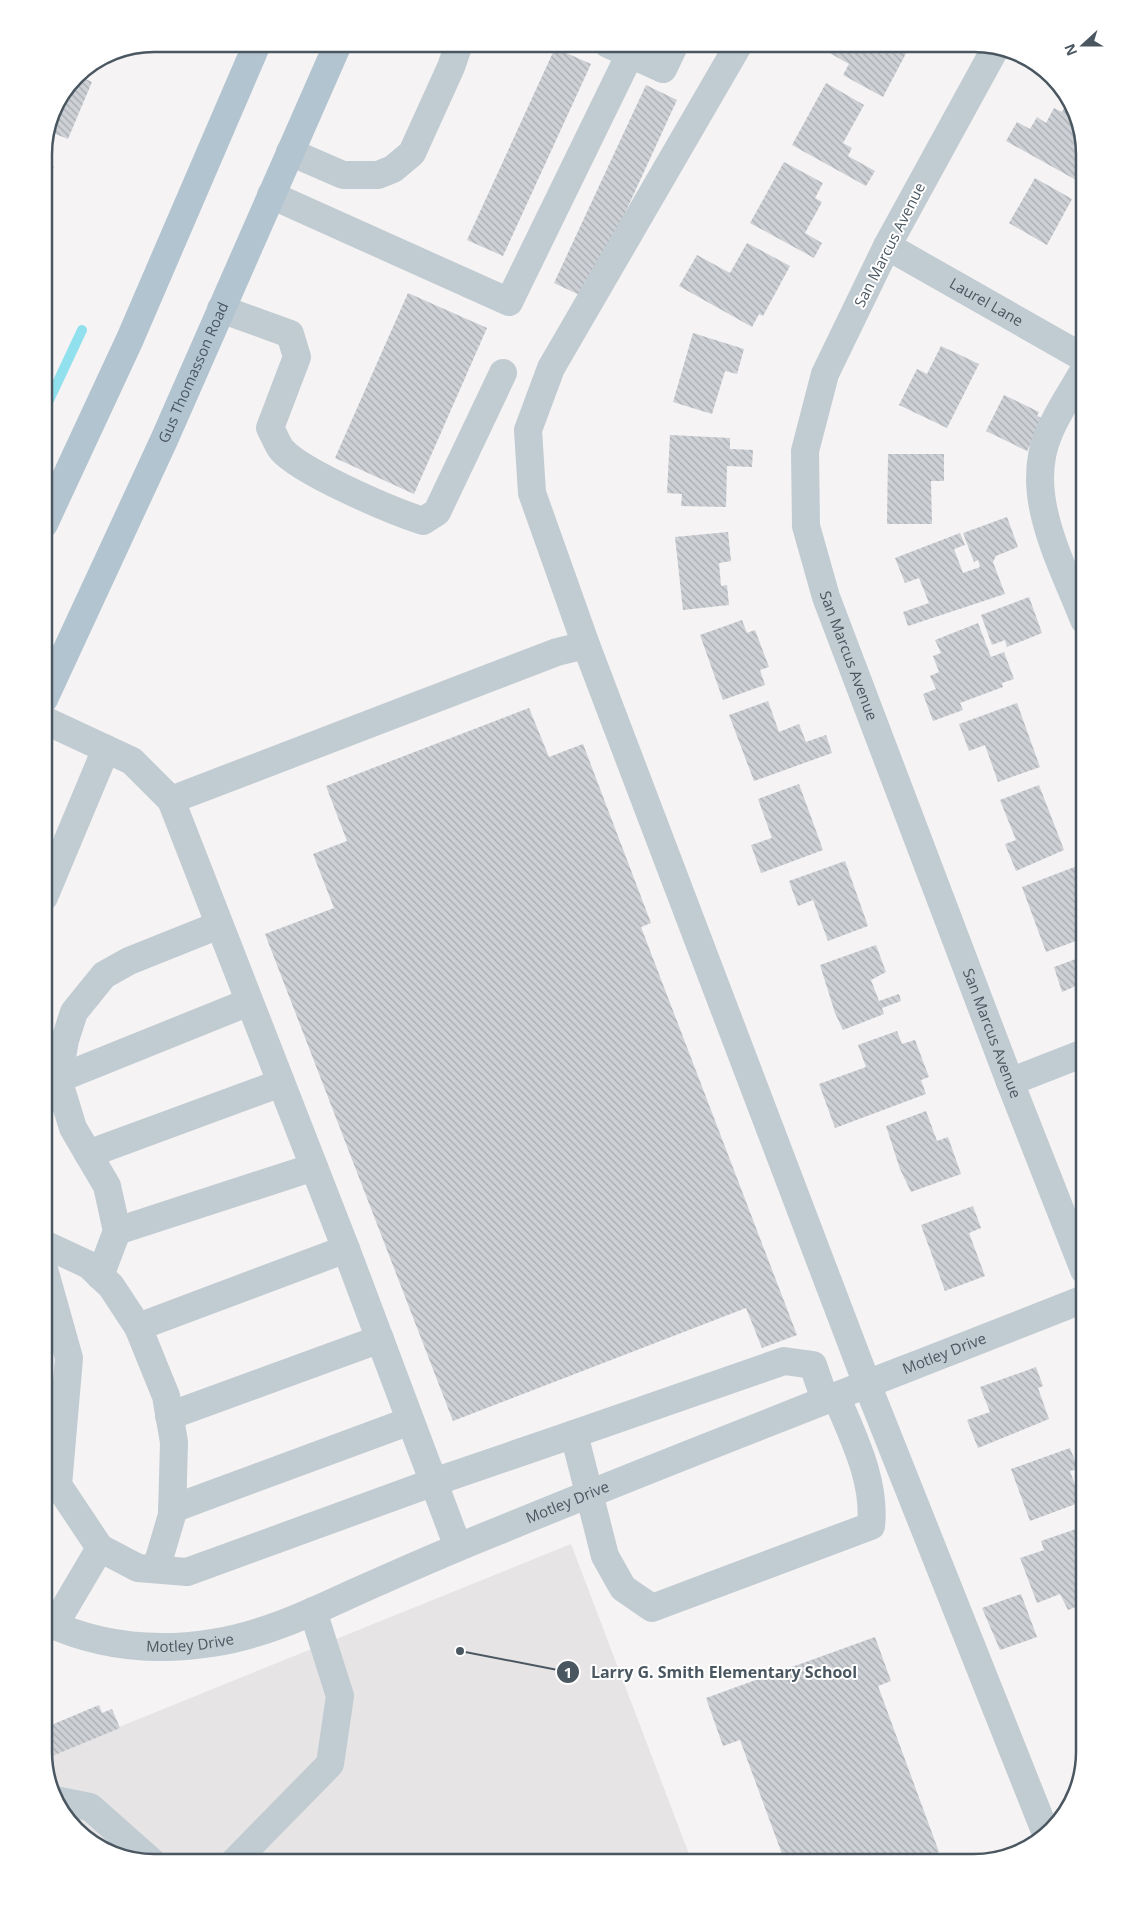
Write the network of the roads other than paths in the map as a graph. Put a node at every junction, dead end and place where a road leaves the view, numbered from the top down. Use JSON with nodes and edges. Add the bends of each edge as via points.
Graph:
{"nodes":[{"id":1,"x":253,"y":53,"type":"edge"},
{"id":2,"x":334,"y":53,"type":"edge"},
{"id":3,"x":455,"y":53,"type":"edge"},
{"id":4,"x":617,"y":53,"type":"edge"},
{"id":5,"x":628,"y":53,"type":"edge"},
{"id":6,"x":671,"y":53,"type":"edge"},
{"id":7,"x":733,"y":53,"type":"edge"},
{"id":8,"x":992,"y":54,"type":"edge"},
{"id":9,"x":290,"y":152,"type":"junction"},
{"id":10,"x":271,"y":195,"type":"junction"},
{"id":11,"x":887,"y":246,"type":"junction"},
{"id":12,"x":221,"y":309,"type":"junction"},
{"id":13,"x":1076,"y":353,"type":"edge"},
{"id":14,"x":503,"y":373,"type":"dead end"},
{"id":15,"x":1076,"y":384,"type":"edge"},
{"id":16,"x":53,"y":505,"type":"edge"},
{"id":17,"x":1076,"y":599,"type":"edge"},
{"id":18,"x":586,"y":645,"type":"junction"},
{"id":19,"x":53,"y":680,"type":"edge"},
{"id":20,"x":53,"y":724,"type":"edge"},
{"id":21,"x":106,"y":749,"type":"junction"},
{"id":22,"x":171,"y":800,"type":"junction"},
{"id":23,"x":53,"y":877,"type":"edge"},
{"id":24,"x":219,"y":925,"type":"junction"},
{"id":25,"x":249,"y":1002,"type":"junction"},
{"id":26,"x":1076,"y":1056,"type":"edge"},
{"id":27,"x":58,"y":1079,"type":"junction"},
{"id":28,"x":1010,"y":1082,"type":"junction"},
{"id":29,"x":281,"y":1083,"type":"junction"},
{"id":30,"x":88,"y":1154,"type":"junction"},
{"id":31,"x":314,"y":1167,"type":"junction"},
{"id":32,"x":117,"y":1232,"type":"junction"},
{"id":33,"x":52,"y":1248,"type":"edge"},
{"id":34,"x":346,"y":1249,"type":"junction"},
{"id":35,"x":1076,"y":1250,"type":"edge"},
{"id":36,"x":100,"y":1276,"type":"junction"},
{"id":37,"x":52,"y":1298,"type":"edge"},
{"id":38,"x":1076,"y":1302,"type":"edge"},
{"id":39,"x":138,"y":1327,"type":"junction"},
{"id":40,"x":380,"y":1339,"type":"junction"},
{"id":41,"x":867,"y":1384,"type":"junction"},
{"id":42,"x":830,"y":1398,"type":"junction"},
{"id":43,"x":169,"y":1416,"type":"junction"},
{"id":44,"x":410,"y":1421,"type":"junction"},
{"id":45,"x":574,"y":1434,"type":"junction"},
{"id":46,"x":434,"y":1482,"type":"junction"},
{"id":47,"x":589,"y":1493,"type":"junction"},
{"id":48,"x":172,"y":1509,"type":"junction"},
{"id":49,"x":458,"y":1547,"type":"junction"},
{"id":50,"x":100,"y":1548,"type":"junction"},
{"id":51,"x":156,"y":1569,"type":"junction"},
{"id":52,"x":313,"y":1611,"type":"junction"},
{"id":53,"x":52,"y":1618,"type":"edge"},
{"id":54,"x":52,"y":1624,"type":"edge"},
{"id":55,"x":66,"y":1802,"type":"edge"},
{"id":56,"x":1043,"y":1826,"type":"edge"},
{"id":57,"x":141,"y":1852,"type":"edge"},
{"id":58,"x":243,"y":1853,"type":"edge"}],
"edges":[{"from":1,"to":16,"type":"main road","via":[[134,330]]},
{"from":2,"to":9,"type":"main road","name":"Gus Thomasson Road"},
{"from":3,"to":9,"type":"street","via":[[428,123],[412,153],[393,169],[378,174],[343,175]]},
{"from":4,"to":10,"type":"street","via":[[509,302]]},
{"from":5,"to":6,"type":"street","via":[[663,69]]},
{"from":7,"to":18,"type":"street","via":[[551,368],[528,430],[532,493]]},
{"from":8,"to":11,"type":"street","name":"San Marcus Avenue"},
{"from":9,"to":10,"type":"main road","name":"Gus Thomasson Road"},
{"from":10,"to":12,"type":"main road","name":"Gus Thomasson Road"},
{"from":11,"to":13,"type":"street","name":"Laurel Lane"},
{"from":11,"to":28,"type":"street","name":"San Marcus Avenue","via":[[825,374],[805,451],[806,526],[826,597]]},
{"from":12,"to":14,"type":"street","via":[[290,334],[297,357],[270,428],[282,449],[303,467],[423,521],[437,512]]},
{"from":12,"to":19,"type":"main road","name":"Gus Thomasson Road"},
{"from":15,"to":17,"type":"street","via":[[1048,434],[1038,472],[1045,518]]},
{"from":18,"to":22,"type":"street","via":[[556,652]]},
{"from":18,"to":41,"type":"street"},
{"from":20,"to":21,"type":"street"},
{"from":21,"to":22,"type":"street","via":[[132,761]]},
{"from":21,"to":23,"type":"street"},
{"from":22,"to":24,"type":"street"},
{"from":24,"to":25,"type":"street"},
{"from":24,"to":27,"type":"street","via":[[129,961],[104,975],[74,1012]]},
{"from":25,"to":27,"type":"street"},
{"from":25,"to":29,"type":"street"},
{"from":26,"to":28,"type":"street"},
{"from":27,"to":30,"type":"street","via":[[73,1128]]},
{"from":28,"to":35,"type":"street","name":"San Marcus Avenue"},
{"from":29,"to":30,"type":"street"},
{"from":29,"to":31,"type":"street"},
{"from":30,"to":32,"type":"street","via":[[107,1186]]},
{"from":31,"to":32,"type":"street"},
{"from":31,"to":34,"type":"street"},
{"from":32,"to":36,"type":"street"},
{"from":33,"to":36,"type":"street","via":[[89,1265]]},
{"from":34,"to":39,"type":"street"},
{"from":34,"to":40,"type":"street"},
{"from":36,"to":39,"type":"street","via":[[111,1286]]},
{"from":37,"to":50,"type":"street","via":[[69,1358],[58,1485]]},
{"from":38,"to":41,"type":"street","name":"Motley Drive"},
{"from":39,"to":43,"type":"street","via":[[166,1396]]},
{"from":40,"to":43,"type":"street"},
{"from":40,"to":44,"type":"street"},
{"from":41,"to":42,"type":"street","name":"Motley Drive"},
{"from":41,"to":56,"type":"street"},
{"from":42,"to":45,"type":"street","via":[[813,1365],[784,1361]]},
{"from":42,"to":47,"type":"street","name":"Motley Drive"},
{"from":42,"to":47,"type":"street","via":[[862,1457],[873,1507],[871,1526],[652,1608],[623,1588],[605,1556]]},
{"from":43,"to":48,"type":"street","via":[[174,1442]]},
{"from":44,"to":46,"type":"street"},
{"from":44,"to":48,"type":"street"},
{"from":45,"to":46,"type":"street"},
{"from":45,"to":47,"type":"street"},
{"from":46,"to":49,"type":"street"},
{"from":46,"to":51,"type":"street","via":[[187,1572]]},
{"from":47,"to":49,"type":"street","name":"Motley Drive"},
{"from":48,"to":51,"type":"street"},
{"from":49,"to":52,"type":"street","name":"Motley Drive"},
{"from":50,"to":51,"type":"street","via":[[138,1568]]},
{"from":50,"to":53,"type":"street"},
{"from":52,"to":54,"type":"street","name":"Motley Drive","via":[[261,1631],[214,1643],[164,1648],[115,1644]]},
{"from":52,"to":58,"type":"street","via":[[340,1696],[330,1764]]},
{"from":55,"to":57,"type":"street","via":[[90,1806]]}]}
